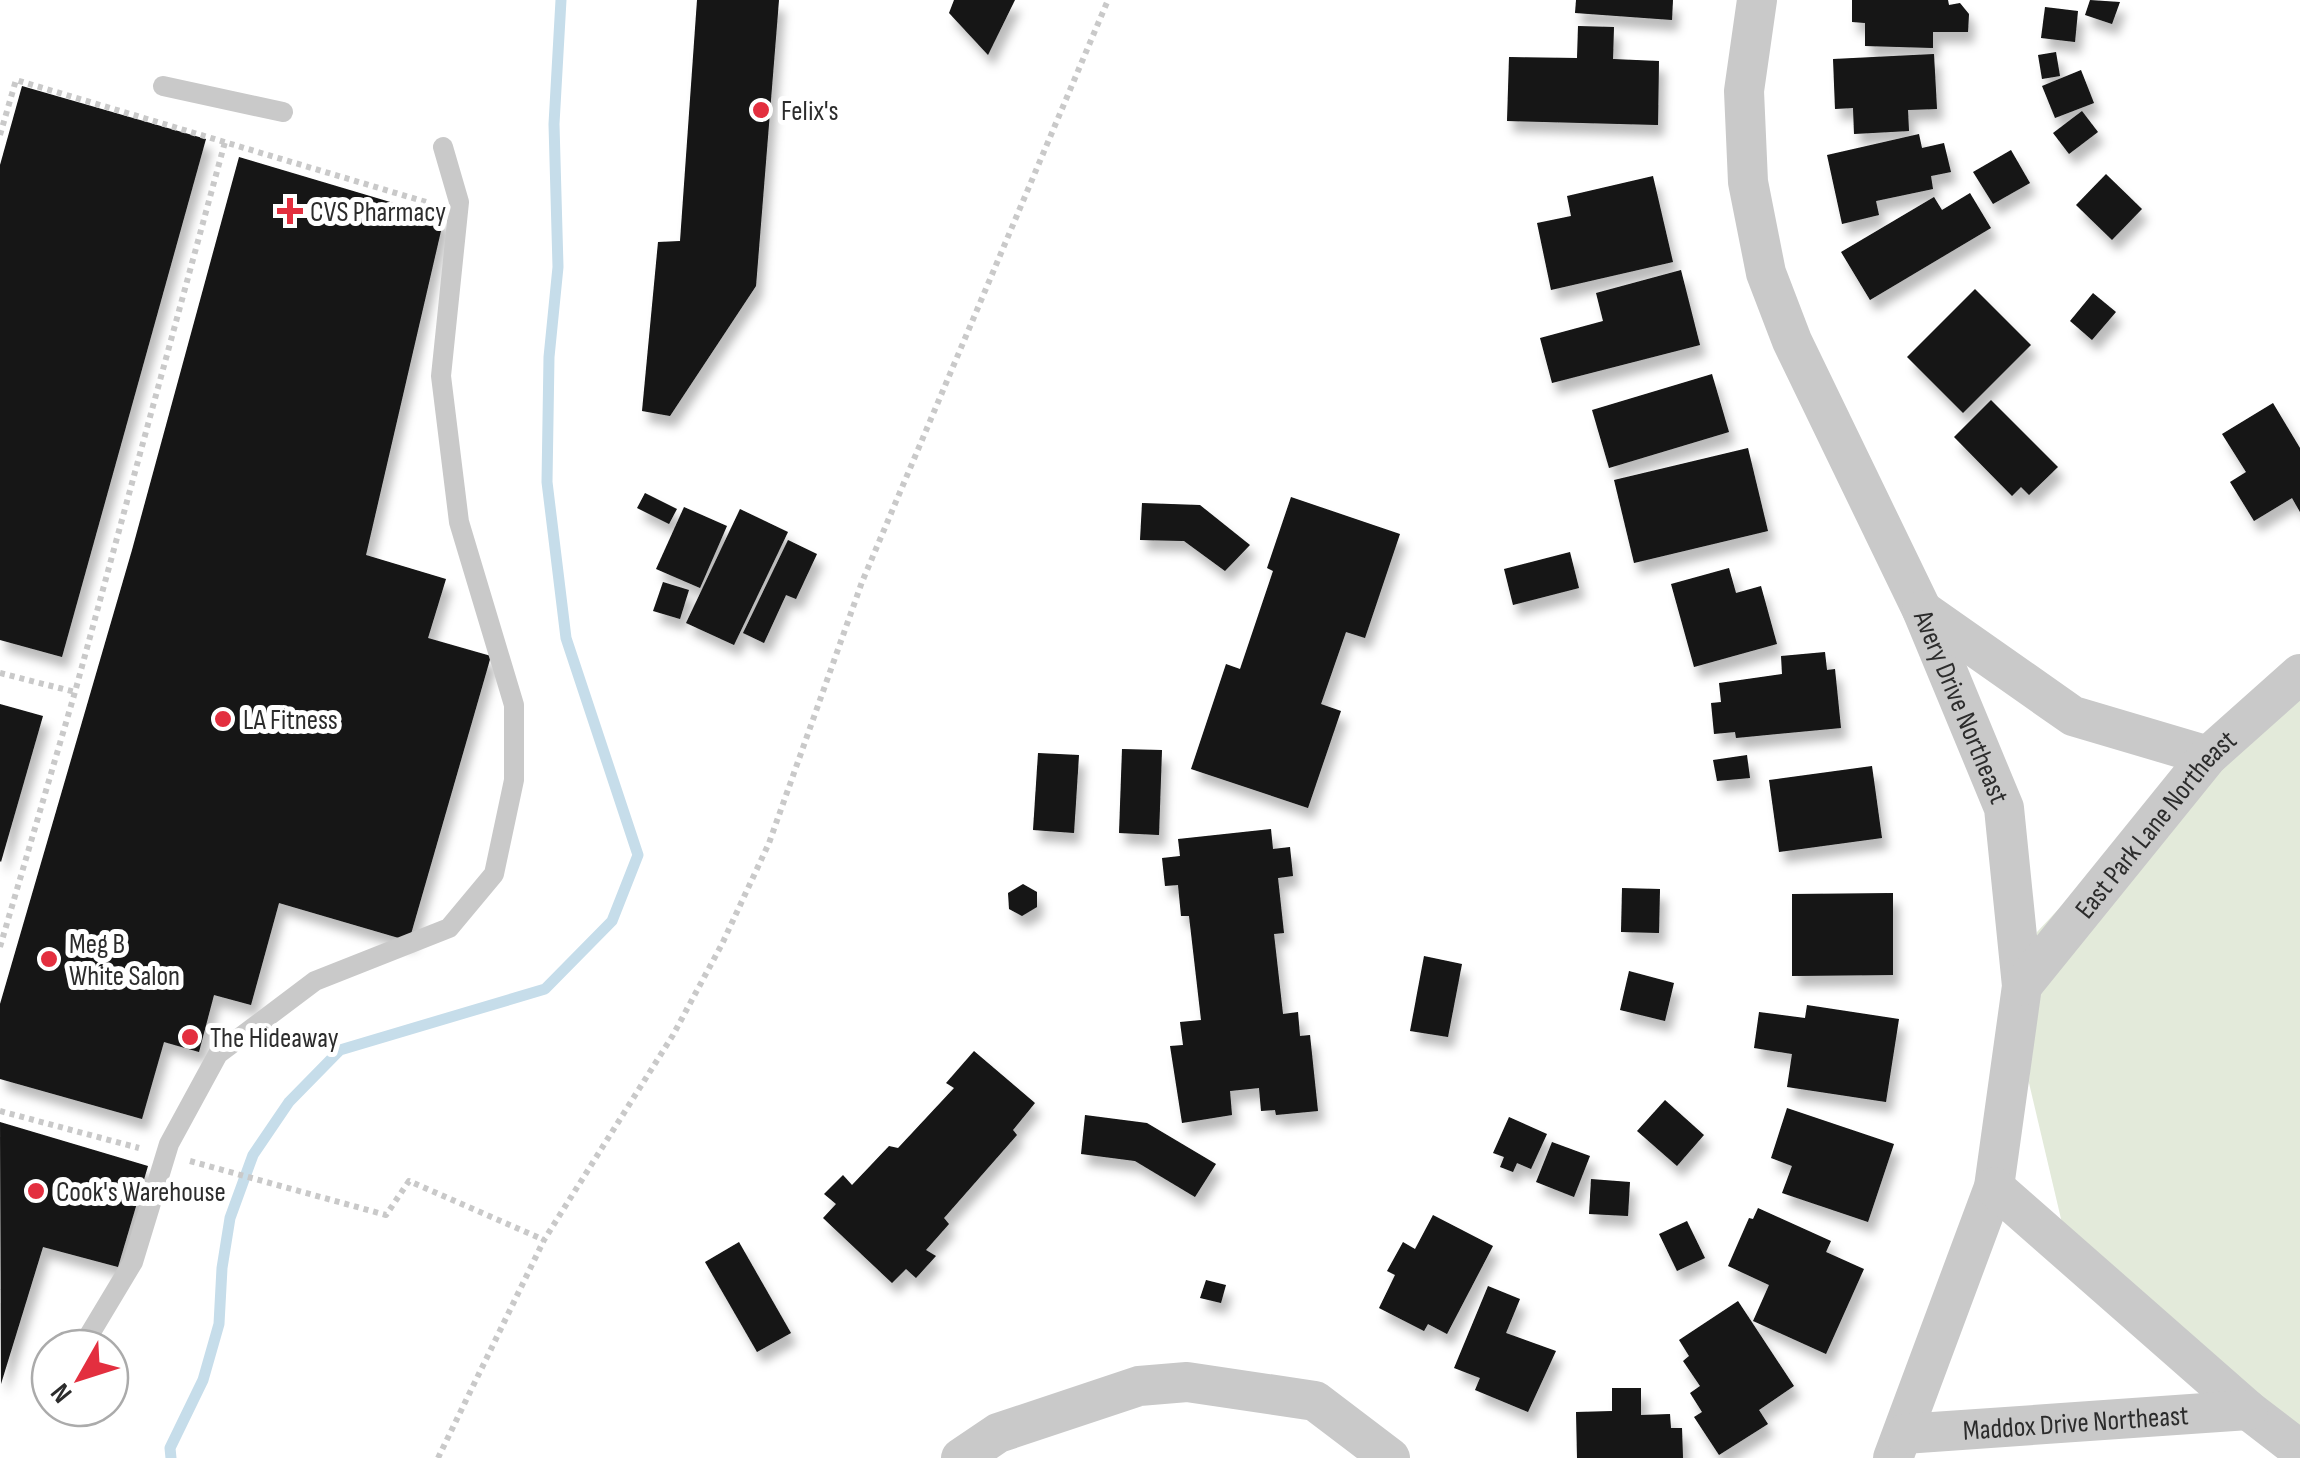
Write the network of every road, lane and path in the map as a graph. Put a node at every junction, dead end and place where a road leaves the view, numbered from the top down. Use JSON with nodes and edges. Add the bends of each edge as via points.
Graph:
{"nodes":[{"id":1,"x":1108,"y":0,"type":"edge"},
{"id":2,"x":1757,"y":0,"type":"edge"},
{"id":3,"x":163,"y":86,"type":"dead end"},
{"id":4,"x":283,"y":112,"type":"dead end"},
{"id":5,"x":0,"y":135,"type":"edge"},
{"id":6,"x":225,"y":142,"type":"junction"},
{"id":7,"x":443,"y":147,"type":"dead end"},
{"id":8,"x":426,"y":202,"type":"dead end"},
{"id":9,"x":1922,"y":610,"type":"junction"},
{"id":10,"x":0,"y":673,"type":"edge"},
{"id":11,"x":2300,"y":674,"type":"edge"},
{"id":12,"x":75,"y":692,"type":"junction"},
{"id":13,"x":2208,"y":756,"type":"junction"},
{"id":14,"x":0,"y":947,"type":"edge"},
{"id":15,"x":2022,"y":986,"type":"junction"},
{"id":16,"x":0,"y":1111,"type":"edge"},
{"id":17,"x":175,"y":1158,"type":"junction"},
{"id":18,"x":1994,"y":1187,"type":"junction"},
{"id":19,"x":544,"y":1240,"type":"junction"},
{"id":20,"x":93,"y":1328,"type":"edge"},
{"id":21,"x":2248,"y":1410,"type":"junction"},
{"id":22,"x":1894,"y":1450,"type":"edge"},
{"id":23,"x":2300,"y":1450,"type":"edge"},
{"id":24,"x":438,"y":1458,"type":"edge"},
{"id":25,"x":961,"y":1458,"type":"edge"},
{"id":26,"x":1390,"y":1458,"type":"edge"}],
"edges":[{"from":1,"to":19,"type":"path","via":[[862,582],[769,843],[673,1035]]},
{"from":2,"to":9,"type":"street","name":"Avery Drive Northeast","via":[[1745,109],[1748,182],[1766,272],[1792,341]]},
{"from":3,"to":4,"type":"lane"},
{"from":5,"to":6,"type":"path","via":[[16,80]]},
{"from":6,"to":8,"type":"path"},
{"from":6,"to":12,"type":"path"},
{"from":7,"to":17,"type":"lane","via":[[459,202],[441,376],[459,522],[514,705],[514,780],[494,874],[449,928],[315,981],[218,1054]]},
{"from":9,"to":13,"type":"street","via":[[2072,716]]},
{"from":9,"to":15,"type":"street","name":"Avery Drive Northeast","via":[[2004,808]]},
{"from":10,"to":12,"type":"path"},
{"from":11,"to":13,"type":"street","name":"East Park Lane Northeast"},
{"from":12,"to":14,"type":"path"},
{"from":13,"to":15,"type":"street","name":"East Park Lane Northeast"},
{"from":15,"to":18,"type":"street","name":"Avery Drive Northeast"},
{"from":16,"to":17,"type":"path"},
{"from":17,"to":19,"type":"path","via":[[386,1215],[409,1181]]},
{"from":17,"to":20,"type":"lane","via":[[132,1262]]},
{"from":18,"to":21,"type":"street","name":"Maddox Drive Northeast"},
{"from":18,"to":22,"type":"street","name":"Avery Drive Northeast"},
{"from":19,"to":24,"type":"path"},
{"from":21,"to":22,"type":"street","name":"Maddox Drive Northeast"},
{"from":21,"to":23,"type":"street","name":"Maddox Drive Northeast"},
{"from":25,"to":26,"type":"street","via":[[998,1433],[1139,1386],[1187,1382],[1315,1400]]}]}
